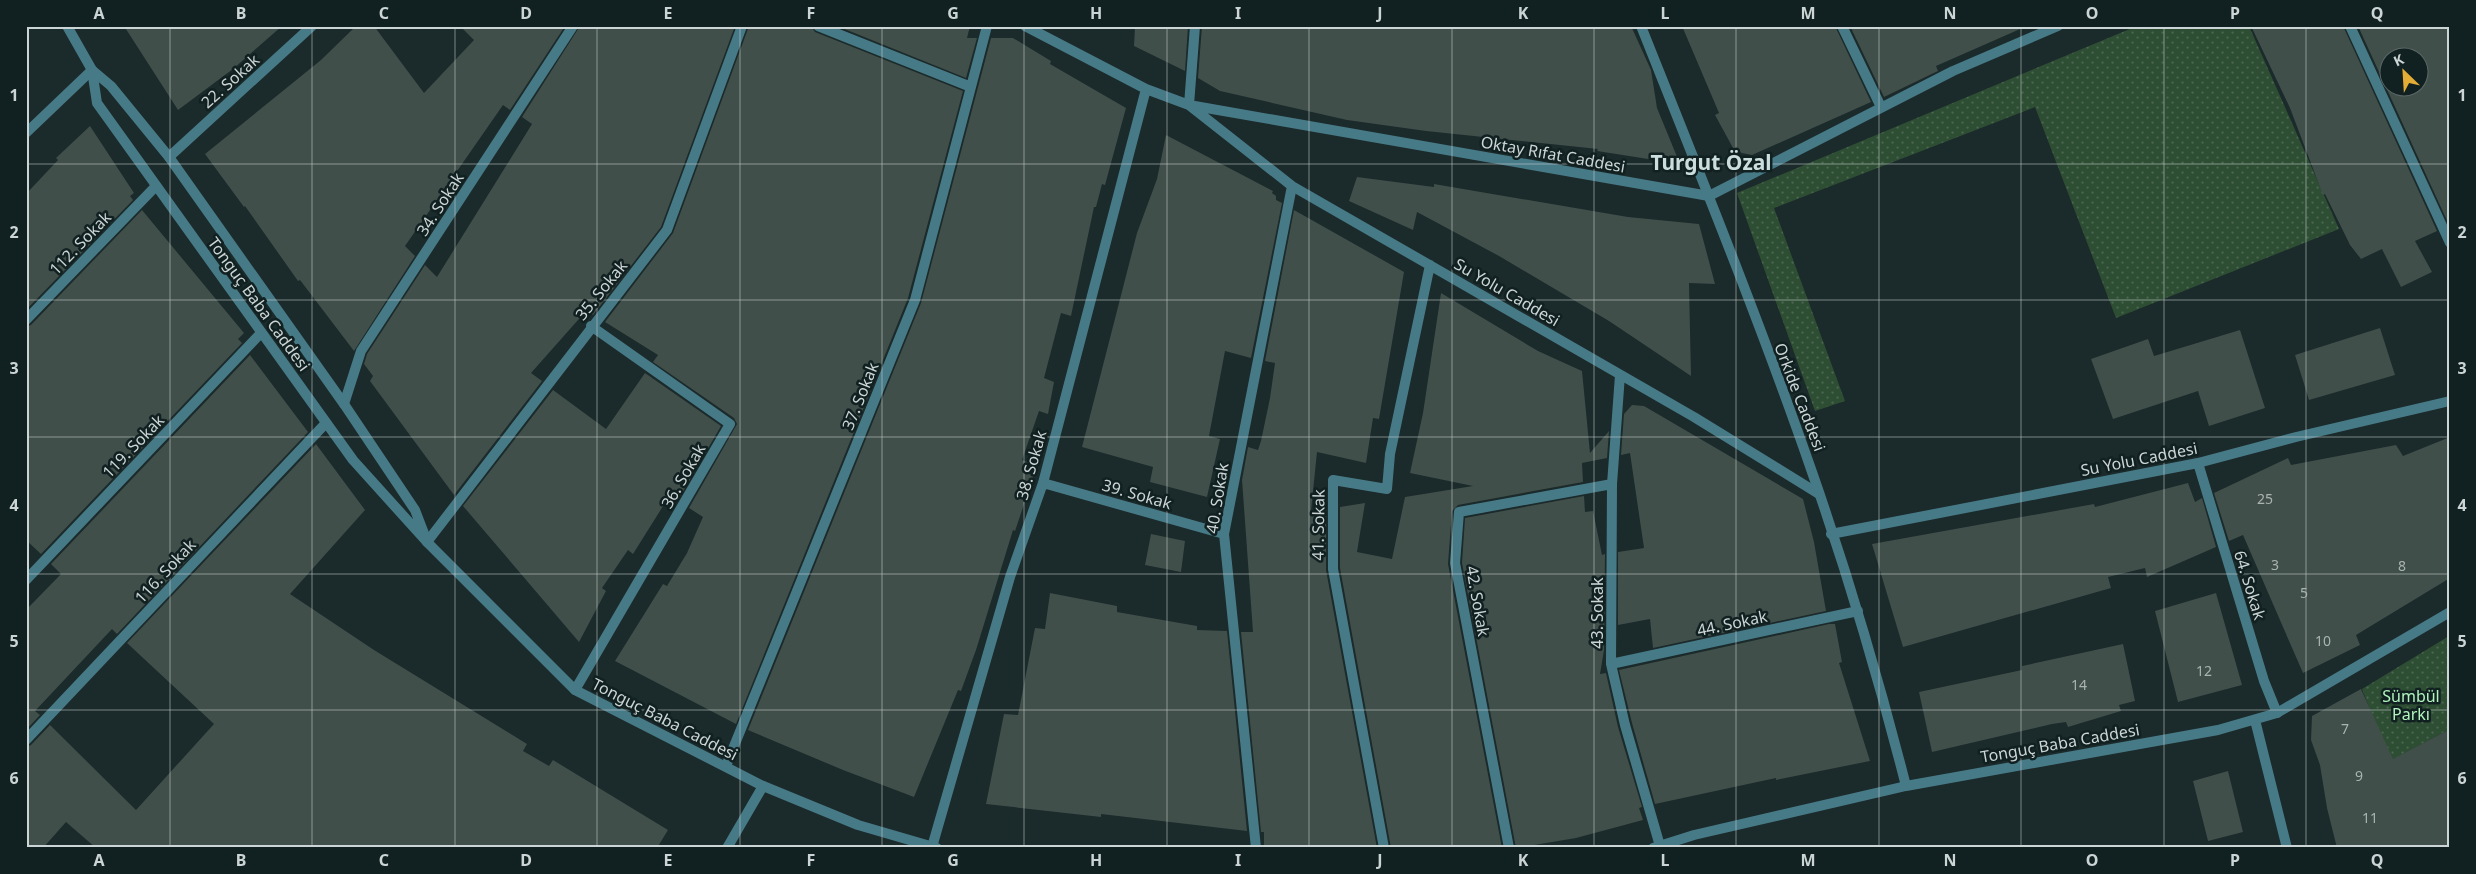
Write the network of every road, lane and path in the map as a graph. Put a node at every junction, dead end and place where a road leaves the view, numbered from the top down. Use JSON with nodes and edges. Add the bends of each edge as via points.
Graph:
{"nodes":[{"id":1,"x":67,"y":26,"type":"edge"},
{"id":2,"x":312,"y":26,"type":"edge"},
{"id":3,"x":573,"y":26,"type":"edge"},
{"id":4,"x":742,"y":26,"type":"edge"},
{"id":5,"x":818,"y":26,"type":"edge"},
{"id":6,"x":987,"y":26,"type":"edge"},
{"id":7,"x":1025,"y":26,"type":"edge"},
{"id":8,"x":1195,"y":26,"type":"edge"},
{"id":9,"x":1642,"y":26,"type":"edge"},
{"id":10,"x":1842,"y":26,"type":"edge"},
{"id":11,"x":2058,"y":26,"type":"edge"},
{"id":12,"x":2350,"y":26,"type":"edge"},
{"id":13,"x":1045,"y":31,"type":"edge"},
{"id":14,"x":92,"y":70,"type":"junction"},
{"id":15,"x":971,"y":87,"type":"junction"},
{"id":16,"x":1146,"y":89,"type":"junction"},
{"id":17,"x":1189,"y":105,"type":"junction"},
{"id":18,"x":1881,"y":107,"type":"junction"},
{"id":19,"x":26,"y":133,"type":"edge"},
{"id":20,"x":169,"y":157,"type":"junction"},
{"id":21,"x":156,"y":186,"type":"junction"},
{"id":22,"x":1292,"y":186,"type":"junction"},
{"id":23,"x":1709,"y":196,"type":"junction"},
{"id":24,"x":2450,"y":243,"type":"edge"},
{"id":25,"x":1430,"y":265,"type":"junction"},
{"id":26,"x":26,"y":320,"type":"edge"},
{"id":27,"x":591,"y":326,"type":"junction"},
{"id":28,"x":261,"y":333,"type":"junction"},
{"id":29,"x":1620,"y":375,"type":"junction"},
{"id":30,"x":2450,"y":401,"type":"edge"},
{"id":31,"x":344,"y":404,"type":"junction"},
{"id":32,"x":326,"y":422,"type":"junction"},
{"id":33,"x":2198,"y":463,"type":"junction"},
{"id":34,"x":1043,"y":483,"type":"junction"},
{"id":35,"x":1612,"y":484,"type":"junction"},
{"id":36,"x":1819,"y":494,"type":"junction"},
{"id":37,"x":1224,"y":534,"type":"junction"},
{"id":38,"x":1832,"y":534,"type":"junction"},
{"id":39,"x":427,"y":542,"type":"junction"},
{"id":40,"x":26,"y":580,"type":"edge"},
{"id":41,"x":1858,"y":611,"type":"junction"},
{"id":42,"x":2450,"y":612,"type":"edge"},
{"id":43,"x":1612,"y":664,"type":"junction"},
{"id":44,"x":575,"y":690,"type":"junction"},
{"id":45,"x":2277,"y":713,"type":"junction"},
{"id":46,"x":2255,"y":720,"type":"junction"},
{"id":47,"x":26,"y":740,"type":"edge"},
{"id":48,"x":726,"y":766,"type":"junction"},
{"id":49,"x":763,"y":786,"type":"junction"},
{"id":50,"x":1906,"y":786,"type":"junction"},
{"id":51,"x":935,"y":847,"type":"edge"},
{"id":52,"x":1656,"y":847,"type":"edge"},
{"id":53,"x":727,"y":848,"type":"edge"},
{"id":54,"x":1256,"y":848,"type":"edge"},
{"id":55,"x":1384,"y":848,"type":"edge"},
{"id":56,"x":1510,"y":848,"type":"edge"},
{"id":57,"x":2287,"y":848,"type":"edge"}],
"edges":[{"from":1,"to":14,"type":"street","name":"Tonguç Baba Caddesi"},
{"from":2,"to":20,"type":"street","name":"22. Sokak"},
{"from":3,"to":31,"type":"street","name":"34. Sokak","via":[[361,351]]},
{"from":4,"to":27,"type":"street","name":"35. Sokak","via":[[667,230]]},
{"from":5,"to":15,"type":"street"},
{"from":6,"to":15,"type":"street","name":"37. Sokak"},
{"from":7,"to":13,"type":"street","name":"Oktay Rıfat Caddesi"},
{"from":8,"to":17,"type":"street"},
{"from":9,"to":23,"type":"street","name":"Orkide Caddesi"},
{"from":10,"to":18,"type":"street"},
{"from":11,"to":18,"type":"street","via":[[1953,71]]},
{"from":12,"to":24,"type":"street"},
{"from":13,"to":16,"type":"street","name":"Oktay Rıfat Caddesi"},
{"from":14,"to":19,"type":"street"},
{"from":14,"to":20,"type":"street","name":"Tonguç Baba Caddesi","via":[[111,86]]},
{"from":14,"to":21,"type":"street","name":"Tonguç Baba Caddesi","via":[[97,103]]},
{"from":15,"to":48,"type":"street","name":"37. Sokak","via":[[915,300]]},
{"from":16,"to":17,"type":"street","name":"Oktay Rıfat Caddesi"},
{"from":16,"to":34,"type":"street","name":"38. Sokak"},
{"from":17,"to":22,"type":"street","name":"Su Yolu Caddesi"},
{"from":17,"to":23,"type":"street","name":"Oktay Rıfat Caddesi"},
{"from":18,"to":23,"type":"street"},
{"from":20,"to":31,"type":"street","name":"Tonguç Baba Caddesi"},
{"from":21,"to":26,"type":"street","name":"112. Sokak"},
{"from":21,"to":28,"type":"street","name":"Tonguç Baba Caddesi"},
{"from":22,"to":25,"type":"street","name":"Su Yolu Caddesi"},
{"from":22,"to":37,"type":"street","name":"40. Sokak"},
{"from":23,"to":36,"type":"street","name":"Orkide Caddesi"},
{"from":25,"to":29,"type":"street","name":"Su Yolu Caddesi"},
{"from":25,"to":55,"type":"street","name":"41. Sokak","via":[[1390,454],[1387,488],[1333,480],[1332,569]]},
{"from":27,"to":39,"type":"street","name":"35. Sokak"},
{"from":27,"to":44,"type":"street","name":"36. Sokak","via":[[730,424]]},
{"from":28,"to":32,"type":"street","name":"Tonguç Baba Caddesi"},
{"from":28,"to":40,"type":"street","name":"119. Sokak"},
{"from":29,"to":35,"type":"street","name":"43. Sokak"},
{"from":29,"to":36,"type":"street","name":"Su Yolu Caddesi"},
{"from":30,"to":33,"type":"street","name":"Su Yolu Caddesi"},
{"from":31,"to":39,"type":"street","name":"Tonguç Baba Caddesi","via":[[415,510]]},
{"from":32,"to":39,"type":"street","name":"Tonguç Baba Caddesi","via":[[353,460]]},
{"from":32,"to":47,"type":"street","name":"116. Sokak"},
{"from":33,"to":38,"type":"street","name":"Su Yolu Caddesi"},
{"from":33,"to":45,"type":"street","name":"64. Sokak","via":[[2264,681]]},
{"from":34,"to":37,"type":"street","name":"39. Sokak"},
{"from":34,"to":51,"type":"street","name":"38. Sokak","via":[[1010,577]]},
{"from":35,"to":43,"type":"street","name":"43. Sokak"},
{"from":35,"to":56,"type":"street","name":"42. Sokak","via":[[1459,512],[1455,563]]},
{"from":36,"to":38,"type":"street","name":"Orkide Caddesi"},
{"from":37,"to":54,"type":"street","name":"40. Sokak"},
{"from":38,"to":41,"type":"street","name":"Orkide Caddesi"},
{"from":39,"to":44,"type":"street","name":"Tonguç Baba Caddesi"},
{"from":41,"to":43,"type":"street","name":"44. Sokak"},
{"from":41,"to":50,"type":"street","name":"Orkide Caddesi"},
{"from":42,"to":45,"type":"street","name":"Tonguç Baba Caddesi"},
{"from":43,"to":52,"type":"street","name":"43. Sokak"},
{"from":44,"to":48,"type":"street","name":"Tonguç Baba Caddesi"},
{"from":45,"to":46,"type":"street","name":"Tonguç Baba Caddesi"},
{"from":46,"to":50,"type":"street","name":"Tonguç Baba Caddesi","via":[[2218,730]]},
{"from":46,"to":57,"type":"street"},
{"from":48,"to":49,"type":"street","name":"Tonguç Baba Caddesi"},
{"from":49,"to":51,"type":"street","name":"Tonguç Baba Caddesi","via":[[858,825]]},
{"from":49,"to":53,"type":"street"},
{"from":50,"to":52,"type":"street","name":"Tonguç Baba Caddesi"}]}
